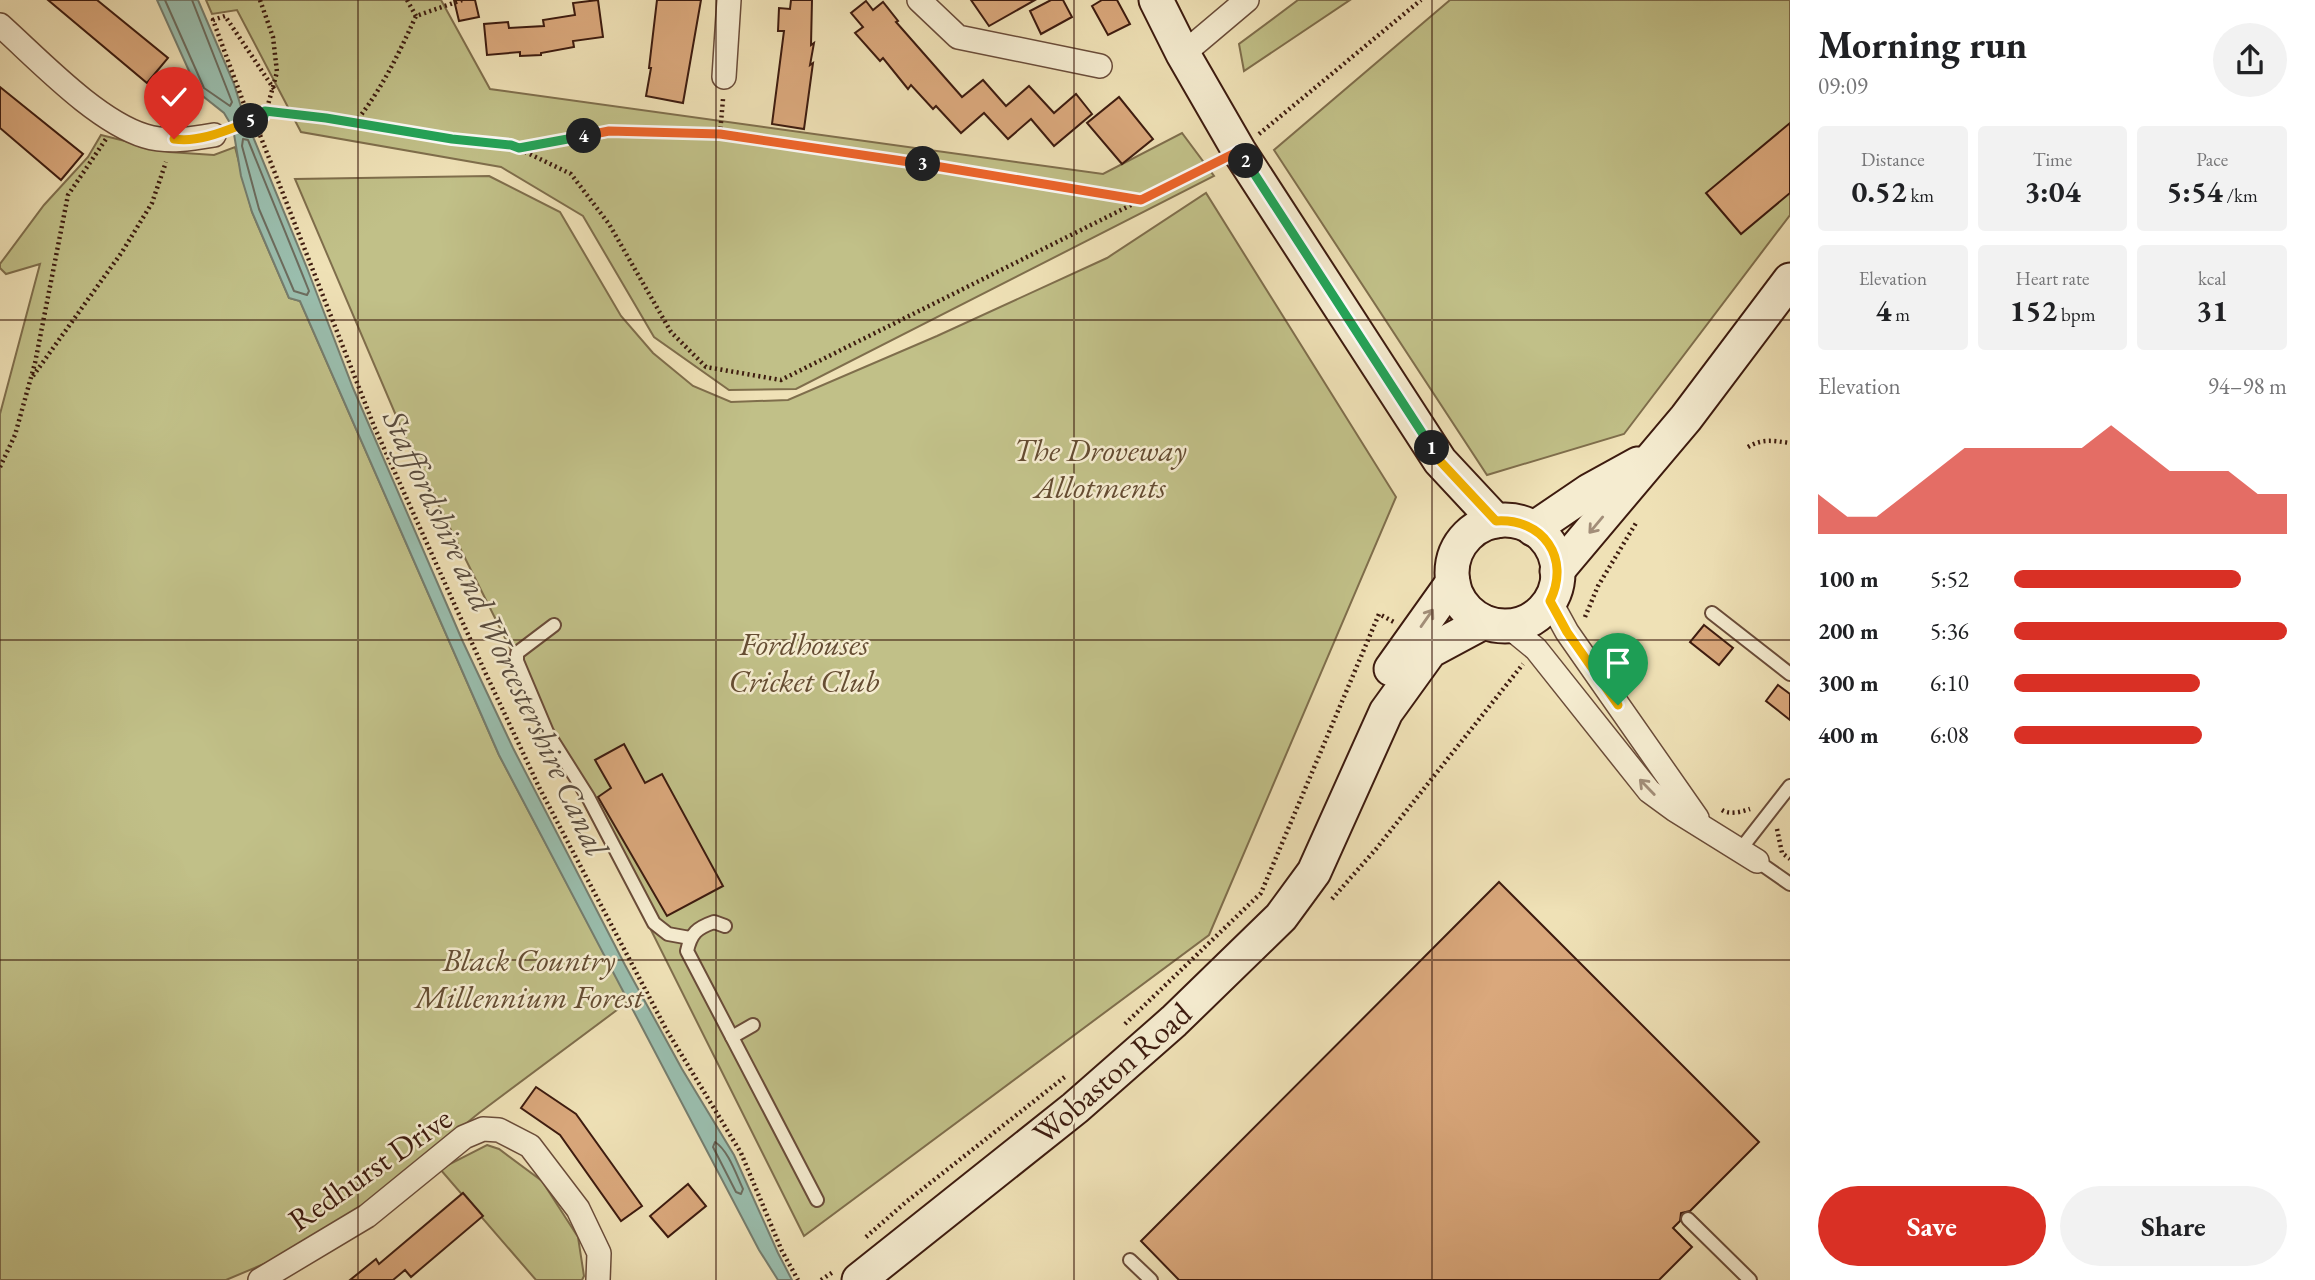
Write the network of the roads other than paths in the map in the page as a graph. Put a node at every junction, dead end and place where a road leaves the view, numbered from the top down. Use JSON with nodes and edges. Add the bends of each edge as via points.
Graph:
{"nodes":[{"id":1,"x":729,"y":0,"type":"edge"},
{"id":2,"x":919,"y":0,"type":"edge"},
{"id":3,"x":1156,"y":0,"type":"edge"},
{"id":4,"x":1247,"y":0,"type":"edge"},
{"id":5,"x":0,"y":26,"type":"edge"},
{"id":6,"x":1183,"y":54,"type":"junction"},
{"id":7,"x":1100,"y":66,"type":"dead end"},
{"id":8,"x":724,"y":77,"type":"road end"},
{"id":9,"x":214,"y":135,"type":"road end"},
{"id":10,"x":1790,"y":279,"type":"edge"},
{"id":11,"x":1655,"y":454,"type":"junction"},
{"id":12,"x":1440,"y":461,"type":"junction"},
{"id":13,"x":1496,"y":521,"type":"junction"},
{"id":14,"x":1533,"y":529,"type":"junction"},
{"id":15,"x":1465,"y":539,"type":"junction"},
{"id":16,"x":1452,"y":582,"type":"junction"},
{"id":17,"x":1554,"y":586,"type":"junction"},
{"id":18,"x":1712,"y":613,"type":"dead end"},
{"id":19,"x":1496,"y":624,"type":"junction"},
{"id":20,"x":554,"y":625,"type":"dead end"},
{"id":21,"x":1790,"y":674,"type":"edge"},
{"id":22,"x":1790,"y":786,"type":"edge"},
{"id":23,"x":1703,"y":826,"type":"junction"},
{"id":24,"x":1332,"y":834,"type":"junction"},
{"id":25,"x":1748,"y":856,"type":"junction"},
{"id":26,"x":1790,"y":884,"type":"edge"},
{"id":27,"x":725,"y":926,"type":"dead end"},
{"id":28,"x":690,"y":938,"type":"junction"},
{"id":29,"x":753,"y":1025,"type":"dead end"},
{"id":30,"x":732,"y":1037,"type":"junction"},
{"id":31,"x":817,"y":1200,"type":"dead end"},
{"id":32,"x":1688,"y":1219,"type":"dead end"},
{"id":33,"x":1130,"y":1260,"type":"dead end"},
{"id":34,"x":846,"y":1276,"type":"edge"},
{"id":35,"x":260,"y":1280,"type":"edge"},
{"id":36,"x":598,"y":1280,"type":"edge"},
{"id":37,"x":1150,"y":1280,"type":"edge"},
{"id":38,"x":1749,"y":1280,"type":"edge"}],
"edges":[{"from":1,"to":8,"type":"street"},
{"from":2,"to":7,"type":"street","via":[[958,37]]},
{"from":3,"to":6,"type":"street"},
{"from":4,"to":6,"type":"street"},
{"from":5,"to":9,"type":"street","via":[[103,116],[145,136],[183,141]]},
{"from":6,"to":12,"type":"street","via":[[1239,151]]},
{"from":10,"to":11,"type":"street"},
{"from":11,"to":14,"type":"street"},
{"from":11,"to":17,"type":"street","one_way":true},
{"from":12,"to":13,"type":"street"},
{"from":12,"to":15,"type":"street"},
{"from":13,"to":14,"type":"street","via":[[1510,520]]},
{"from":13,"to":15,"type":"street"},
{"from":14,"to":17,"type":"street","via":[[1550,547]]},
{"from":15,"to":16,"type":"street","via":[[1454,558]]},
{"from":16,"to":19,"type":"street","via":[[1464,607]]},
{"from":24,"to":16,"type":"street","name":"Wobaston Road","one_way":true,"via":[[1370,698]]},
{"from":17,"to":19,"type":"street","via":[[1533,618]]},
{"from":17,"to":23,"type":"street","via":[[1575,643]]},
{"from":18,"to":21,"type":"lane"},
{"from":23,"to":19,"type":"street","one_way":true,"via":[[1649,791],[1536,649]]},
{"from":19,"to":24,"type":"street","name":"Wobaston Road","via":[[1430,651],[1385,712]]},
{"from":20,"to":28,"type":"lane","via":[[517,653],[547,732],[654,923],[668,934]]},
{"from":22,"to":25,"type":"lane"},
{"from":23,"to":25,"type":"street"},
{"from":24,"to":34,"type":"street","name":"Wobaston Road","via":[[1314,872],[1281,917],[1212,986],[1075,1108]]},
{"from":25,"to":26,"type":"lane"},
{"from":27,"to":28,"type":"lane","via":[[714,922],[697,928]]},
{"from":28,"to":30,"type":"lane","via":[[687,951]]},
{"from":29,"to":30,"type":"lane"},
{"from":30,"to":31,"type":"lane"},
{"from":32,"to":38,"type":"lane"},
{"from":33,"to":37,"type":"lane"},
{"from":35,"to":36,"type":"street","name":"Redhurst Drive","via":[[367,1216],[464,1137],[499,1129],[530,1146],[578,1209],[599,1253]]}]}
